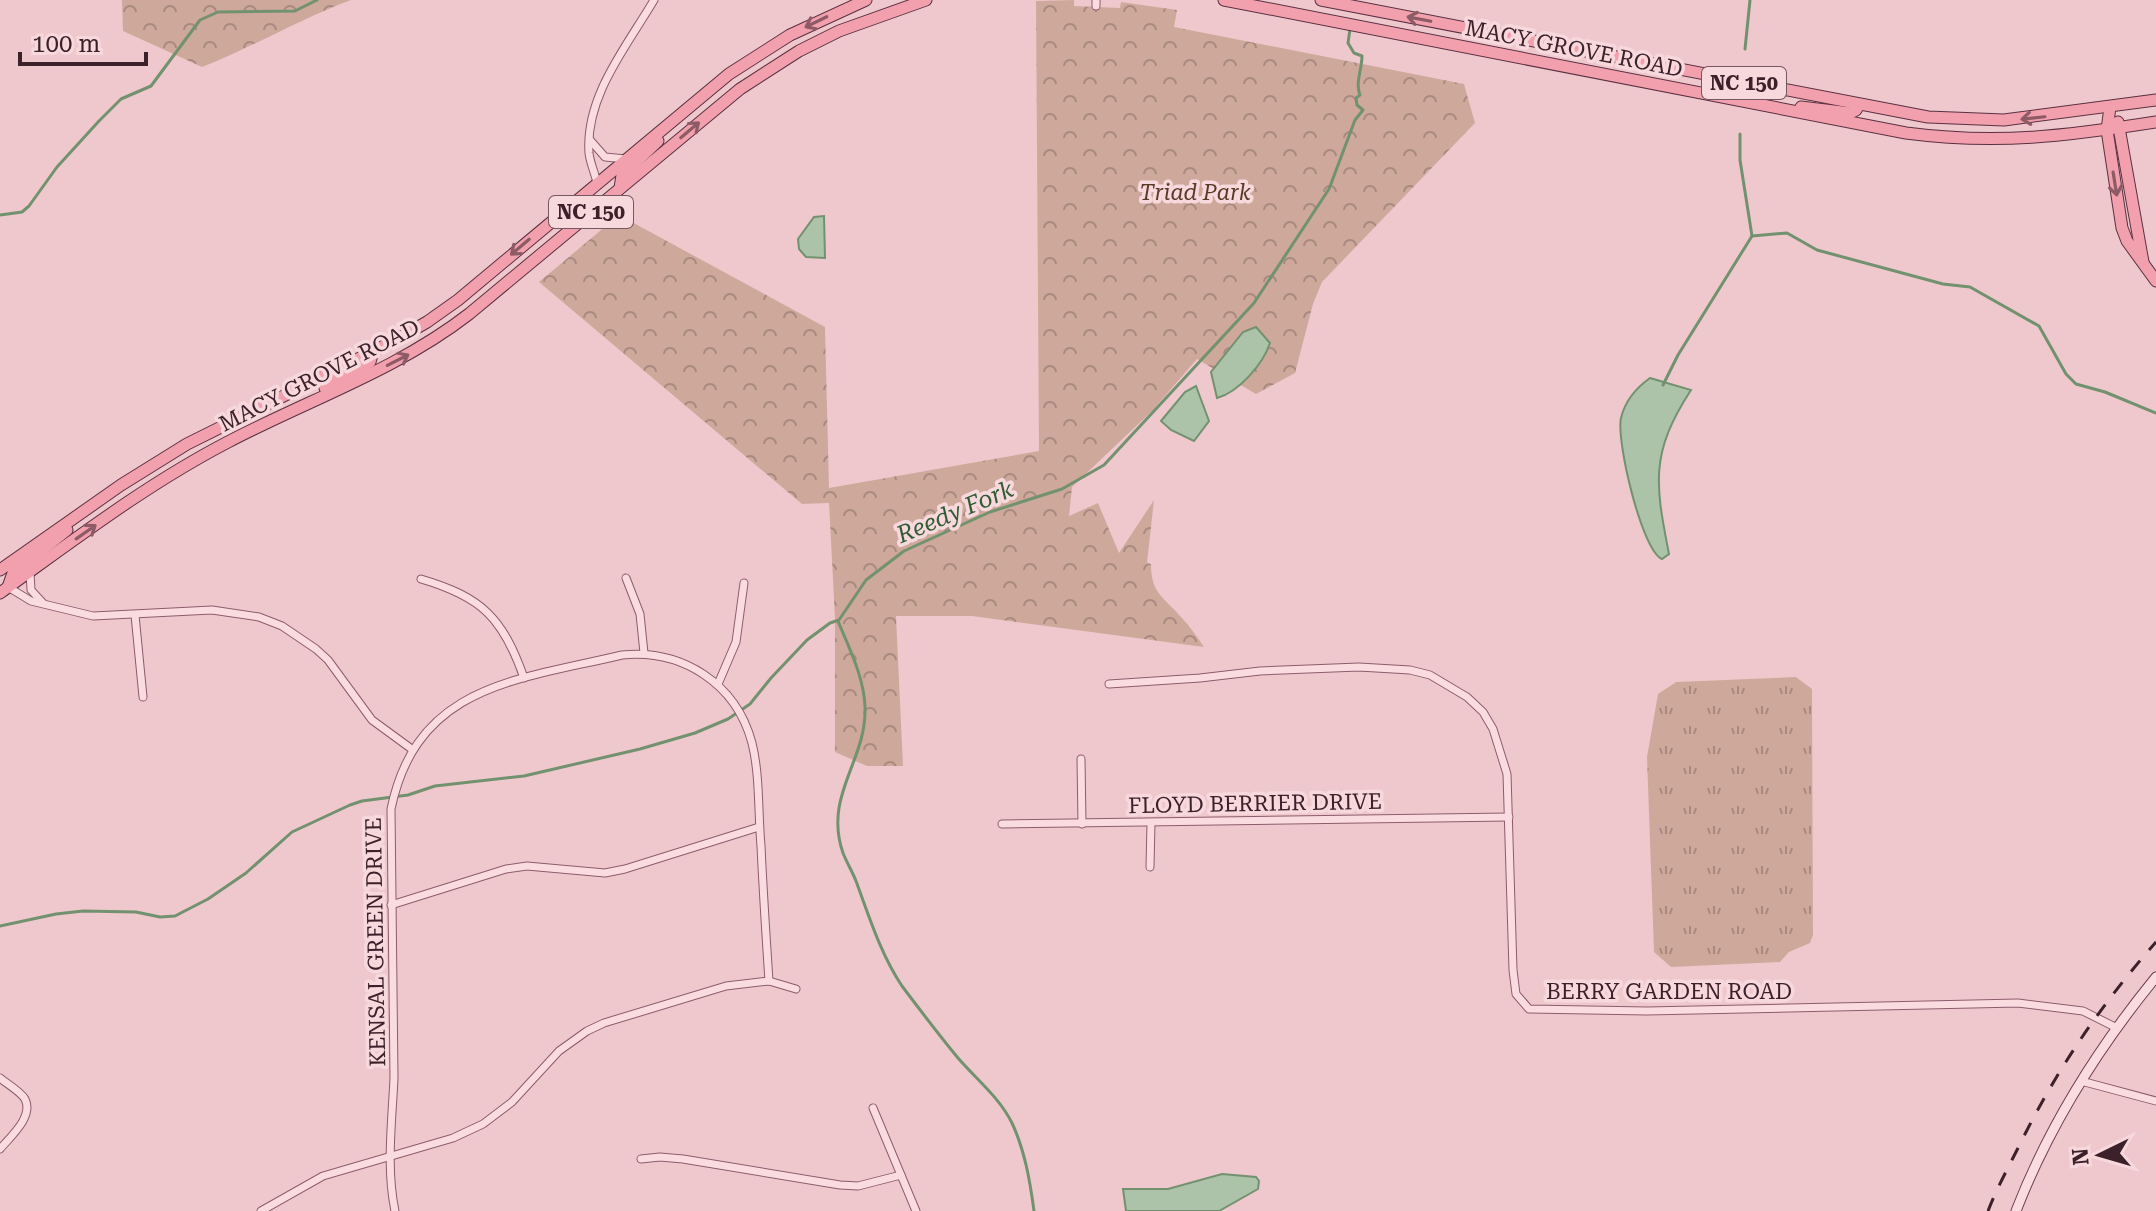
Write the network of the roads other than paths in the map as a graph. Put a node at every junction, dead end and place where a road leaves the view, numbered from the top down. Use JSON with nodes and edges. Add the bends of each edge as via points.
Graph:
{"nodes":[{"id":1,"x":654,"y":0,"type":"edge"},
{"id":2,"x":866,"y":0,"type":"edge"},
{"id":3,"x":926,"y":0,"type":"edge"},
{"id":4,"x":1224,"y":0,"type":"edge"},
{"id":5,"x":1321,"y":0,"type":"edge"},
{"id":6,"x":709,"y":89,"type":"junction"},
{"id":7,"x":2156,"y":100,"type":"edge"},
{"id":8,"x":1859,"y":105,"type":"junction"},
{"id":9,"x":1768,"y":106,"type":"junction"},
{"id":10,"x":2110,"y":107,"type":"junction"},
{"id":11,"x":2156,"y":122,"type":"edge"},
{"id":12,"x":2120,"y":127,"type":"junction"},
{"id":13,"x":2107,"y":130,"type":"junction"},
{"id":14,"x":590,"y":140,"type":"junction"},
{"id":15,"x":626,"y":159,"type":"junction"},
{"id":16,"x":597,"y":183,"type":"junction"},
{"id":17,"x":620,"y":188,"type":"junction"},
{"id":18,"x":2144,"y":264,"type":"junction"},
{"id":19,"x":2156,"y":281,"type":"edge"},
{"id":20,"x":373,"y":351,"type":"junction"},
{"id":21,"x":277,"y":418,"type":"junction"},
{"id":22,"x":109,"y":493,"type":"junction"},
{"id":23,"x":0,"y":570,"type":"edge"},
{"id":24,"x":30,"y":572,"type":"junction"},
{"id":25,"x":626,"y":578,"type":"dead end"},
{"id":26,"x":421,"y":579,"type":"dead end"},
{"id":27,"x":744,"y":583,"type":"dead end"},
{"id":28,"x":4,"y":590,"type":"edge"},
{"id":29,"x":45,"y":604,"type":"junction"},
{"id":30,"x":135,"y":615,"type":"junction"},
{"id":31,"x":644,"y":653,"type":"junction"},
{"id":32,"x":524,"y":678,"type":"junction"},
{"id":33,"x":718,"y":684,"type":"junction"},
{"id":34,"x":1109,"y":684,"type":"dead end"},
{"id":35,"x":143,"y":697,"type":"dead end"},
{"id":36,"x":413,"y":750,"type":"junction"},
{"id":37,"x":1081,"y":759,"type":"dead end"},
{"id":38,"x":1509,"y":817,"type":"junction"},
{"id":39,"x":1151,"y":823,"type":"junction"},
{"id":40,"x":1002,"y":824,"type":"dead end"},
{"id":41,"x":1082,"y":824,"type":"junction"},
{"id":42,"x":759,"y":827,"type":"junction"},
{"id":43,"x":1150,"y":867,"type":"dead end"},
{"id":44,"x":391,"y":905,"type":"junction"},
{"id":45,"x":2156,"y":977,"type":"edge"},
{"id":46,"x":769,"y":981,"type":"junction"},
{"id":47,"x":796,"y":989,"type":"dead end"},
{"id":48,"x":2115,"y":1027,"type":"junction"},
{"id":49,"x":0,"y":1078,"type":"edge"},
{"id":50,"x":2081,"y":1081,"type":"junction"},
{"id":51,"x":2156,"y":1101,"type":"edge"},
{"id":52,"x":873,"y":1108,"type":"dead end"},
{"id":53,"x":0,"y":1149,"type":"edge"},
{"id":54,"x":391,"y":1156,"type":"junction"},
{"id":55,"x":641,"y":1159,"type":"dead end"},
{"id":56,"x":901,"y":1175,"type":"junction"},
{"id":57,"x":261,"y":1211,"type":"edge"},
{"id":58,"x":395,"y":1211,"type":"edge"},
{"id":59,"x":916,"y":1211,"type":"edge"},
{"id":60,"x":2016,"y":1211,"type":"edge"}],
"edges":[{"from":1,"to":14,"type":"street","via":[[598,96]]},
{"from":2,"to":6,"type":"main road","name":"MACY GROVE ROAD","number":"NC 150","one_way":true,"via":[[790,35]]},
{"from":17,"to":3,"type":"main road","name":"MACY GROVE ROAD","number":"NC 150","one_way":true,"via":[[777,64],[850,27]]},
{"from":4,"to":9,"type":"main road","name":"MACY GROVE ROAD","number":"NC 150"},
{"from":8,"to":5,"type":"main road","name":"MACY GROVE ROAD","number":"NC 150","one_way":true},
{"from":6,"to":15,"type":"main road","name":"MACY GROVE ROAD","number":"NC 150"},
{"from":6,"to":17,"type":"main road","via":[[624,172]]},
{"from":7,"to":10,"type":"main road","name":"MACY GROVE ROAD","number":"NC 150"},
{"from":8,"to":9,"type":"main road","via":[[1850,113]]},
{"from":10,"to":8,"type":"main road","name":"MACY GROVE ROAD","number":"NC 150","one_way":true,"via":[[1984,121]]},
{"from":9,"to":13,"type":"main road","name":"MACY GROVE ROAD","number":"NC 150","via":[[1965,139]]},
{"from":10,"to":12,"type":"main road"},
{"from":10,"to":13,"type":"main road"},
{"from":11,"to":12,"type":"main road","name":"MACY GROVE ROAD","number":"NC 150"},
{"from":12,"to":13,"type":"main road","name":"MACY GROVE ROAD","number":"NC 150"},
{"from":12,"to":18,"type":"main road"},
{"from":13,"to":18,"type":"main road","one_way":true,"via":[[2122,228]]},
{"from":14,"to":15,"type":"street","via":[[605,157]]},
{"from":14,"to":16,"type":"street"},
{"from":15,"to":16,"type":"main road","name":"MACY GROVE ROAD","number":"NC 150"},
{"from":16,"to":20,"type":"main road","name":"MACY GROVE ROAD","number":"NC 150","one_way":true,"via":[[443,311]]},
{"from":21,"to":17,"type":"main road","name":"MACY GROVE ROAD","number":"NC 150","one_way":true,"via":[[439,337]]},
{"from":18,"to":19,"type":"main road"},
{"from":20,"to":21,"type":"main road","via":[[370,362]]},
{"from":20,"to":22,"type":"main road","name":"MACY GROVE ROAD","number":"NC 150","via":[[204,434]]},
{"from":24,"to":21,"type":"main road","name":"MACY GROVE ROAD","number":"NC 150","one_way":true,"via":[[155,485]]},
{"from":22,"to":23,"type":"main road","name":"MACY GROVE ROAD","number":"NC 150"},
{"from":22,"to":28,"type":"main road","via":[[13,573]]},
{"from":24,"to":28,"type":"main road","name":"MACY GROVE ROAD","number":"NC 150"},
{"from":24,"to":29,"type":"street","via":[[31,590]]},
{"from":25,"to":31,"type":"street","via":[[640,614]]},
{"from":26,"to":32,"type":"street","via":[[451,588],[494,618]]},
{"from":27,"to":33,"type":"street","via":[[736,642]]},
{"from":28,"to":29,"type":"street"},
{"from":29,"to":30,"type":"street","via":[[93,616]]},
{"from":30,"to":35,"type":"street"},
{"from":30,"to":36,"type":"street","via":[[212,610],[282,626],[328,660],[372,720]]},
{"from":31,"to":32,"type":"street","name":"KENSAL GREEN DRIVE"},
{"from":31,"to":33,"type":"street","name":"KENSAL GREEN DRIVE","via":[[682,661]]},
{"from":32,"to":36,"type":"street","name":"KENSAL GREEN DRIVE","via":[[452,707]]},
{"from":33,"to":42,"type":"street","name":"KENSAL GREEN DRIVE","via":[[732,700],[751,741]]},
{"from":34,"to":38,"type":"street","name":"BERRY GARDEN ROAD","via":[[1359,667],[1430,675],[1483,712],[1501,749]]},
{"from":36,"to":44,"type":"street","name":"KENSAL GREEN DRIVE","via":[[398,778],[391,809]]},
{"from":37,"to":41,"type":"street"},
{"from":38,"to":39,"type":"street","name":"FLOYD BERRIER DRIVE"},
{"from":38,"to":48,"type":"street","name":"BERRY GARDEN ROAD","via":[[1513,970],[1516,994],[1529,1009],[2018,1003],[2083,1011]]},
{"from":39,"to":41,"type":"street","name":"FLOYD BERRIER DRIVE"},
{"from":39,"to":43,"type":"street"},
{"from":40,"to":41,"type":"street","name":"FLOYD BERRIER DRIVE"},
{"from":42,"to":44,"type":"street","via":[[625,869],[506,869]]},
{"from":42,"to":46,"type":"street","name":"KENSAL GREEN DRIVE"},
{"from":44,"to":54,"type":"street","name":"KENSAL GREEN DRIVE"},
{"from":45,"to":48,"type":"street"},
{"from":46,"to":47,"type":"street"},
{"from":46,"to":54,"type":"street","via":[[726,986],[604,1023],[559,1051],[512,1102],[483,1124]]},
{"from":48,"to":50,"type":"street"},
{"from":49,"to":53,"type":"street","via":[[25,1099],[25,1119]]},
{"from":50,"to":51,"type":"street"},
{"from":50,"to":60,"type":"street"},
{"from":52,"to":56,"type":"street"},
{"from":54,"to":57,"type":"street","via":[[315,1179]]},
{"from":54,"to":58,"type":"street","name":"KENSAL GREEN DRIVE"},
{"from":55,"to":56,"type":"street","via":[[683,1159],[840,1185]]},
{"from":56,"to":59,"type":"street"}]}
